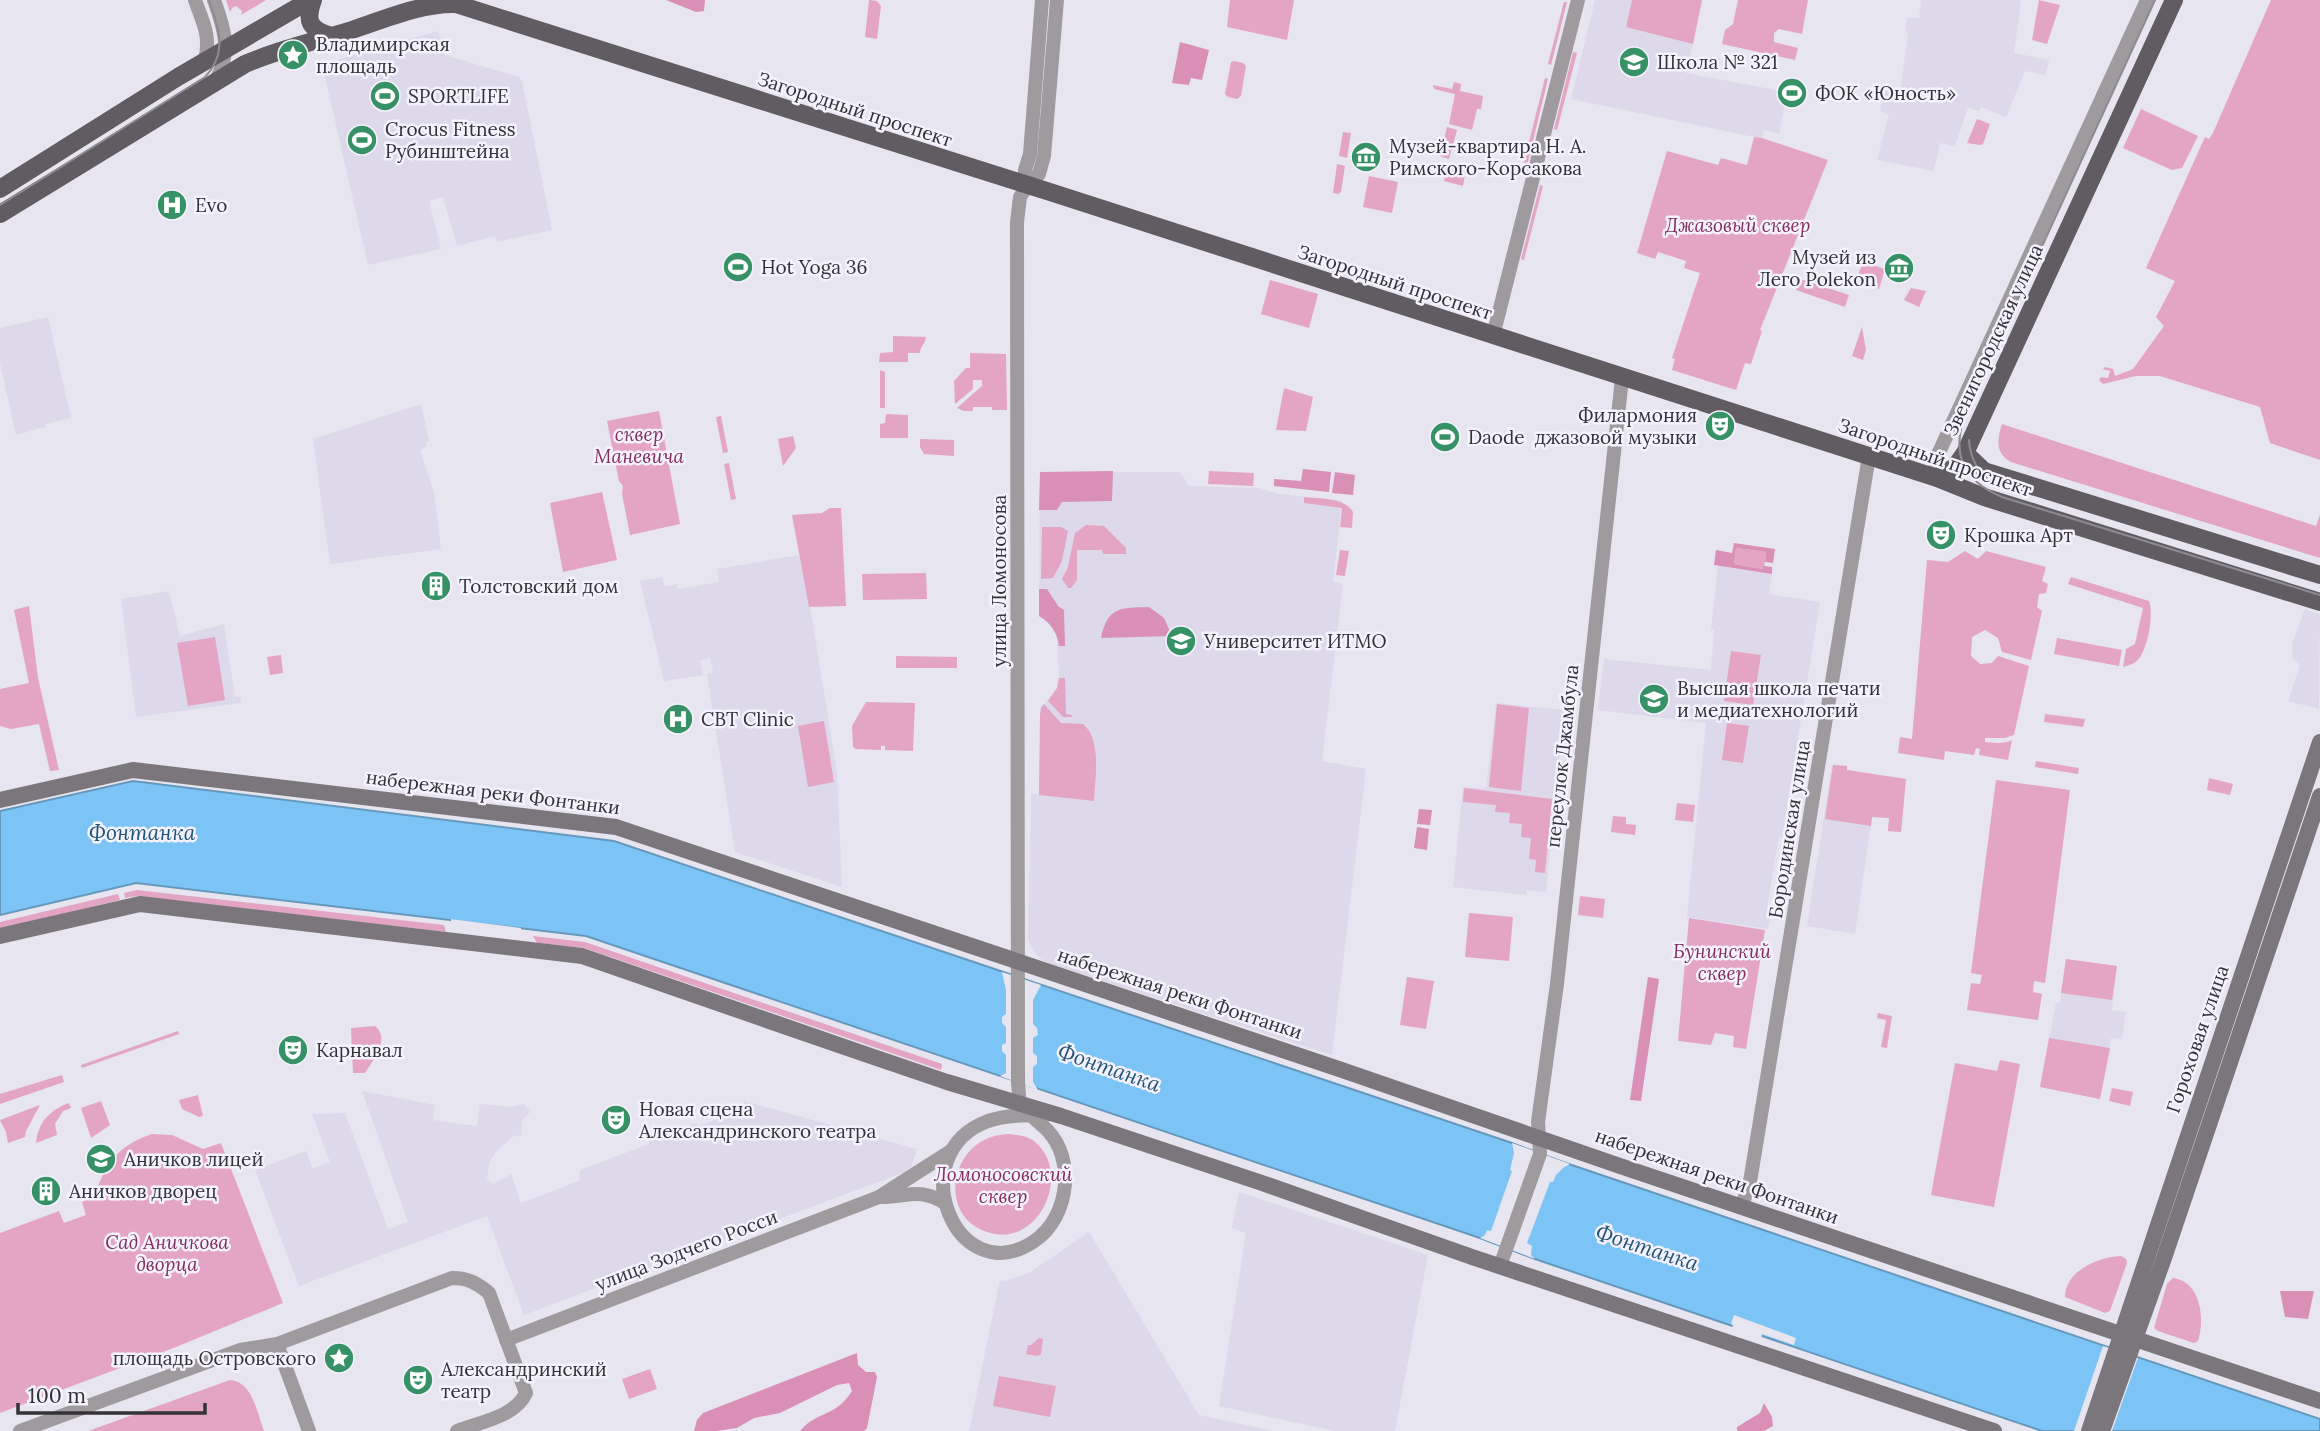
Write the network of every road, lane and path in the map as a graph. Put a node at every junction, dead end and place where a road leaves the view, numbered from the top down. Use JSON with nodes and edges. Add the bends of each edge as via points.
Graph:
{"nodes":[{"id":1,"x":195,"y":0,"type":"edge"},
{"id":2,"x":214,"y":0,"type":"edge"},
{"id":3,"x":311,"y":0,"type":"edge"},
{"id":4,"x":400,"y":0,"type":"edge"},
{"id":5,"x":1042,"y":0,"type":"edge"},
{"id":6,"x":1057,"y":0,"type":"edge"},
{"id":7,"x":1578,"y":0,"type":"edge"},
{"id":8,"x":2147,"y":0,"type":"edge"},
{"id":9,"x":2174,"y":0,"type":"edge"},
{"id":10,"x":392,"y":17,"type":"junction"},
{"id":11,"x":331,"y":36,"type":"junction"},
{"id":12,"x":227,"y":47,"type":"junction"},
{"id":13,"x":205,"y":60,"type":"junction"},
{"id":14,"x":214,"y":83,"type":"junction"},
{"id":15,"x":1027,"y":186,"type":"junction"},
{"id":16,"x":0,"y":189,"type":"edge"},
{"id":17,"x":0,"y":214,"type":"edge"},
{"id":18,"x":1493,"y":336,"type":"junction"},
{"id":19,"x":1622,"y":378,"type":"junction"},
{"id":20,"x":1965,"y":453,"type":"junction"},
{"id":21,"x":1869,"y":456,"type":"junction"},
{"id":22,"x":1937,"y":478,"type":"junction"},
{"id":23,"x":2320,"y":575,"type":"edge"},
{"id":24,"x":2320,"y":602,"type":"edge"},
{"id":25,"x":2320,"y":742,"type":"edge"},
{"id":26,"x":2320,"y":796,"type":"edge"},
{"id":27,"x":0,"y":800,"type":"edge"},
{"id":28,"x":0,"y":936,"type":"edge"},
{"id":29,"x":1020,"y":970,"type":"junction"},
{"id":30,"x":1019,"y":1102,"type":"junction"},
{"id":31,"x":1030,"y":1115,"type":"junction"},
{"id":32,"x":1061,"y":1116,"type":"junction"},
{"id":33,"x":1540,"y":1146,"type":"junction"},
{"id":34,"x":951,"y":1151,"type":"junction"},
{"id":35,"x":879,"y":1197,"type":"junction"},
{"id":36,"x":945,"y":1203,"type":"junction"},
{"id":37,"x":1741,"y":1206,"type":"junction"},
{"id":38,"x":1500,"y":1266,"type":"junction"},
{"id":39,"x":2128,"y":1336,"type":"junction"},
{"id":40,"x":506,"y":1340,"type":"junction"},
{"id":41,"x":277,"y":1344,"type":"junction"},
{"id":42,"x":2122,"y":1352,"type":"junction"},
{"id":43,"x":2320,"y":1401,"type":"edge"},
{"id":44,"x":20,"y":1431,"type":"edge"},
{"id":45,"x":309,"y":1431,"type":"edge"},
{"id":46,"x":457,"y":1431,"type":"edge"},
{"id":47,"x":1994,"y":1431,"type":"edge"},
{"id":48,"x":2089,"y":1431,"type":"edge"},
{"id":49,"x":2102,"y":1431,"type":"edge"}],
"edges":[{"from":1,"to":13,"type":"street","via":[[207,34]]},
{"from":2,"to":12,"type":"street"},
{"from":3,"to":11,"type":"main road","via":[[312,26]]},
{"from":3,"to":12,"type":"main road"},
{"from":4,"to":10,"type":"main road"},
{"from":5,"to":15,"type":"street"},
{"from":6,"to":15,"type":"street","via":[[1044,156],[1039,174]]},
{"from":7,"to":18,"type":"street"},
{"from":8,"to":22,"type":"street","name":"Звенигородская улица","via":[[1935,461]]},
{"from":9,"to":20,"type":"main road","name":"Звенигородская улица"},
{"from":10,"to":11,"type":"main road"},
{"from":10,"to":15,"type":"main road","name":"Загородный проспект","via":[[456,4]]},
{"from":11,"to":14,"type":"main road","via":[[259,58]]},
{"from":12,"to":13,"type":"main road"},
{"from":12,"to":14,"type":"street"},
{"from":13,"to":16,"type":"main road"},
{"from":14,"to":17,"type":"main road"},
{"from":15,"to":18,"type":"main road","name":"Загородный проспект"},
{"from":15,"to":29,"type":"street","name":"улица Ломоносова","via":[[1020,197],[1017,222]]},
{"from":18,"to":19,"type":"main road","name":"Загородный проспект"},
{"from":19,"to":21,"type":"main road","name":"Загородный проспект"},
{"from":19,"to":33,"type":"street","name":"переулок Джамбула","via":[[1538,1122]]},
{"from":20,"to":22,"type":"main road","name":"Звенигородская улица","via":[[1955,467]]},
{"from":20,"to":23,"type":"main road","name":"Загородный проспект","via":[[1984,471]]},
{"from":21,"to":22,"type":"main road","name":"Загородный проспект"},
{"from":21,"to":37,"type":"street","name":"Бородинская улица","via":[[1749,1188]]},
{"from":22,"to":24,"type":"main road","name":"Загородный проспект","via":[[1984,497]]},
{"from":25,"to":39,"type":"main road","name":"Гороховая улица"},
{"from":26,"to":39,"type":"main road","name":"Гороховая улица"},
{"from":27,"to":29,"type":"main road","name":"набережная реки Фонтанки","via":[[133,770],[616,827]]},
{"from":28,"to":30,"type":"main road","via":[[140,904],[582,956],[921,1073]]},
{"from":29,"to":30,"type":"street","name":"улица Ломоносова"},
{"from":29,"to":33,"type":"main road","name":"набережная реки Фонтанки","via":[[1327,1065]]},
{"from":30,"to":31,"type":"street"},
{"from":30,"to":32,"type":"main road"},
{"from":31,"to":32,"type":"street"},
{"from":31,"to":34,"type":"street","via":[[979,1125]]},
{"from":31,"to":36,"type":"street","via":[[1056,1140],[1064,1163],[1061,1205],[1041,1236],[1017,1250],[985,1251],[956,1227]]},
{"from":32,"to":38,"type":"main road"},
{"from":33,"to":37,"type":"main road","name":"набережная реки Фонтанки"},
{"from":33,"to":38,"type":"street","name":"переулок Джамбула"},
{"from":34,"to":35,"type":"street","name":"улица Зодчего Росси"},
{"from":34,"to":36,"type":"street","via":[[942,1186]]},
{"from":35,"to":36,"type":"street","name":"улица Зодчего Росси","via":[[921,1193]]},
{"from":35,"to":40,"type":"street","name":"улица Зодчего Росси"},
{"from":37,"to":39,"type":"main road","name":"набережная реки Фонтанки"},
{"from":38,"to":47,"type":"main road"},
{"from":39,"to":42,"type":"main road","name":"Гороховая улица"},
{"from":39,"to":43,"type":"main road","name":"набережная реки Фонтанки"},
{"from":40,"to":41,"type":"street","via":[[489,1293],[477,1283],[452,1278]]},
{"from":40,"to":46,"type":"street","via":[[526,1393],[522,1401],[508,1412]]},
{"from":41,"to":44,"type":"street","via":[[240,1350]]},
{"from":41,"to":45,"type":"street"},
{"from":42,"to":48,"type":"main road"},
{"from":42,"to":49,"type":"main road"}]}
